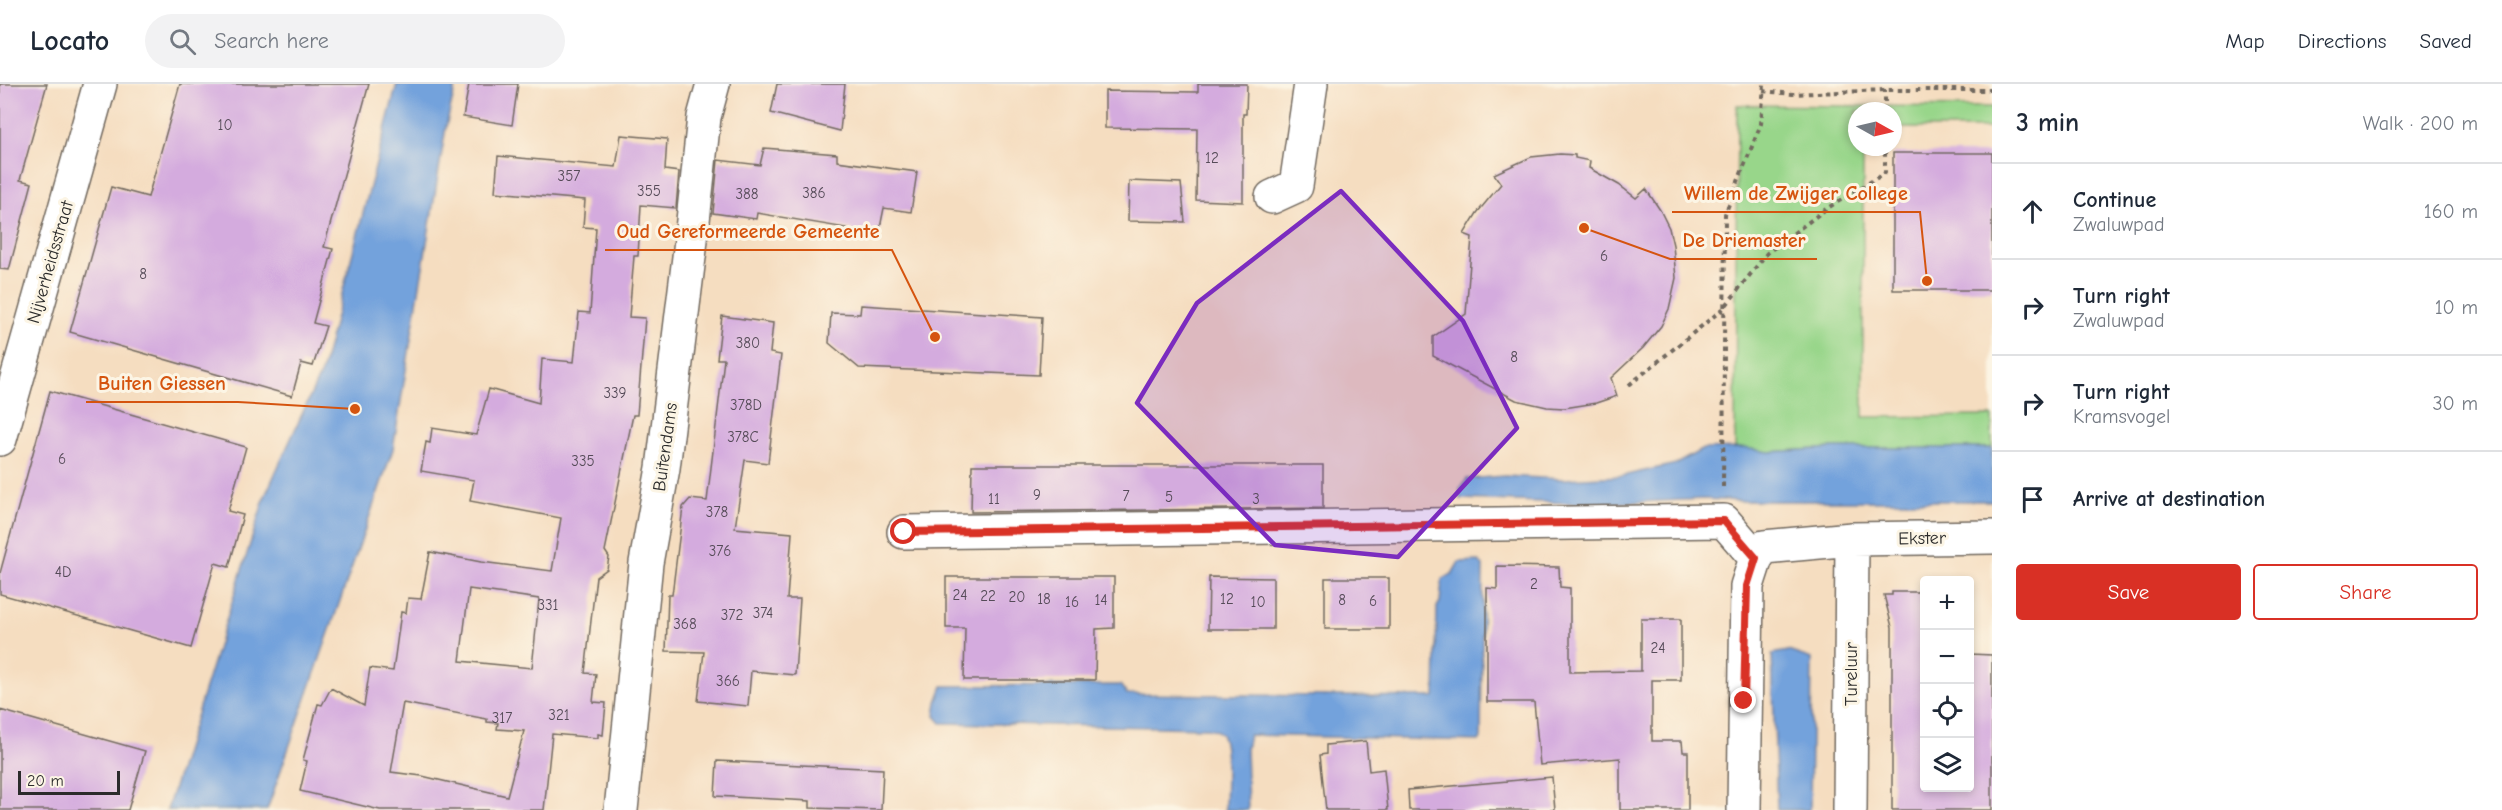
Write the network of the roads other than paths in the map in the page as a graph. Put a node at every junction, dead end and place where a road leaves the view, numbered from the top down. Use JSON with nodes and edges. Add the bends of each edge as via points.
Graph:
{"nodes":[{"id":1,"x":100,"y":84,"type":"edge"},
{"id":2,"x":713,"y":84,"type":"edge"},
{"id":3,"x":1311,"y":84,"type":"edge"},
{"id":4,"x":1272,"y":196,"type":"dead end"},
{"id":5,"x":1,"y":432,"type":"edge"},
{"id":6,"x":904,"y":532,"type":"dead end"},
{"id":7,"x":1992,"y":537,"type":"edge"},
{"id":8,"x":1852,"y":539,"type":"junction"},
{"id":9,"x":1756,"y":558,"type":"junction"},
{"id":10,"x":621,"y":810,"type":"edge"},
{"id":11,"x":1744,"y":810,"type":"edge"},
{"id":12,"x":1850,"y":810,"type":"edge"}],
"edges":[{"from":1,"to":5,"type":"street","name":"Nijverheidsstraat"},
{"from":2,"to":10,"type":"street","name":"Buitendams","via":[[704,117],[663,468],[646,563]]},
{"from":3,"to":4,"type":"street","via":[[1296,186]]},
{"from":6,"to":9,"type":"street","via":[[1724,521]]},
{"from":7,"to":8,"type":"street","name":"Ekster"},
{"from":8,"to":9,"type":"street","name":"Ekster","via":[[1764,547]]},
{"from":8,"to":12,"type":"street","name":"Tureluur"},
{"from":9,"to":11,"type":"street","via":[[1747,586]]}]}
